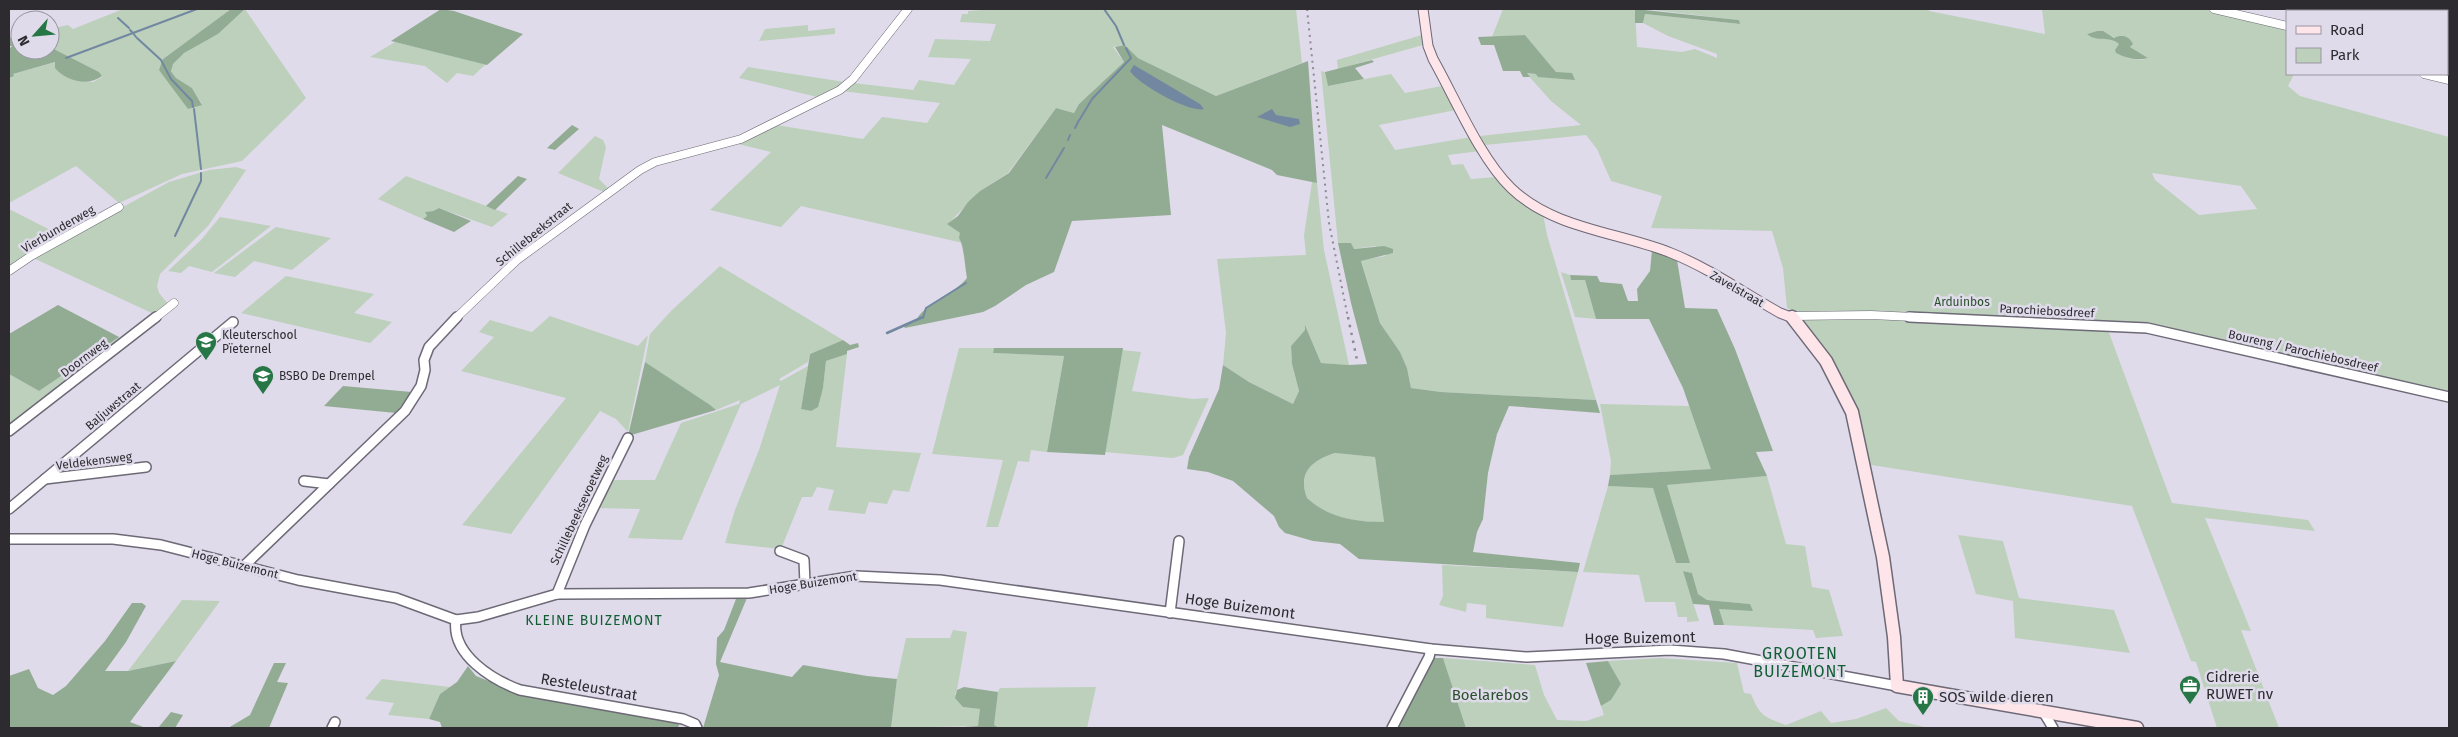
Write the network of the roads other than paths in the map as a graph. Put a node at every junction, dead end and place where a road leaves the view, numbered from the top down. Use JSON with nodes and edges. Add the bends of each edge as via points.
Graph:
{"nodes":[{"id":1,"x":908,"y":9,"type":"edge"},
{"id":2,"x":1423,"y":9,"type":"edge"},
{"id":3,"x":2214,"y":9,"type":"edge"},
{"id":4,"x":2286,"y":26,"type":"edge"},
{"id":5,"x":2428,"y":75,"type":"edge"},
{"id":6,"x":2449,"y":80,"type":"edge"},
{"id":7,"x":119,"y":207,"type":"dead end"},
{"id":8,"x":9,"y":271,"type":"edge"},
{"id":9,"x":174,"y":304,"type":"dead end"},
{"id":10,"x":1792,"y":316,"type":"junction"},
{"id":11,"x":233,"y":322,"type":"dead end"},
{"id":12,"x":2151,"y":329,"type":"joint"},
{"id":13,"x":2449,"y":397,"type":"edge"},
{"id":14,"x":9,"y":431,"type":"edge"},
{"id":15,"x":628,"y":438,"type":"dead end"},
{"id":16,"x":146,"y":467,"type":"dead end"},
{"id":17,"x":44,"y":479,"type":"junction"},
{"id":18,"x":304,"y":481,"type":"dead end"},
{"id":19,"x":329,"y":484,"type":"junction"},
{"id":20,"x":9,"y":509,"type":"edge"},
{"id":21,"x":9,"y":539,"type":"edge"},
{"id":22,"x":1179,"y":541,"type":"dead end"},
{"id":23,"x":780,"y":551,"type":"dead end"},
{"id":24,"x":245,"y":565,"type":"junction"},
{"id":25,"x":804,"y":584,"type":"junction"},
{"id":26,"x":556,"y":594,"type":"junction"},
{"id":27,"x":1170,"y":613,"type":"junction"},
{"id":28,"x":456,"y":620,"type":"junction"},
{"id":29,"x":1431,"y":649,"type":"junction"},
{"id":30,"x":1897,"y":686,"type":"junction"},
{"id":31,"x":2044,"y":713,"type":"junction"},
{"id":32,"x":697,"y":728,"type":"edge"},
{"id":33,"x":1392,"y":728,"type":"edge"},
{"id":34,"x":2053,"y":728,"type":"edge"},
{"id":35,"x":2138,"y":728,"type":"edge"}],
"edges":[{"from":1,"to":19,"type":"street","name":"Schillebeekstraat","via":[[840,90],[741,139],[655,162],[517,260],[429,347],[423,378],[414,399]]},
{"from":2,"to":10,"type":"street","name":"Zavelstraat","via":[[1433,59],[1496,171],[1523,200],[1578,224],[1669,253],[1780,313]]},
{"from":3,"to":4,"type":"street"},
{"from":5,"to":6,"type":"street"},
{"from":7,"to":8,"type":"street","name":"Vierbunderweg"},
{"from":9,"to":14,"type":"street","name":"Doornweg"},
{"from":10,"to":12,"type":"street","name":"Parochiebosdreef","via":[[1870,315]]},
{"from":10,"to":30,"type":"street","via":[[1826,361],[1852,412],[1884,558]]},
{"from":11,"to":17,"type":"street","name":"Baljuwstraat"},
{"from":12,"to":13,"type":"street","name":"Boureng / Parochiebosdreef"},
{"from":15,"to":26,"type":"street","name":"Schillebeeksevoetweg","via":[[585,524]]},
{"from":16,"to":17,"type":"street","name":"Veldekensweg"},
{"from":17,"to":20,"type":"street","name":"Baljuwstraat"},
{"from":18,"to":19,"type":"street"},
{"from":19,"to":24,"type":"street","name":"Schillebeekstraat"},
{"from":21,"to":24,"type":"street","name":"Hoge Buizemont","via":[[135,540]]},
{"from":22,"to":27,"type":"street","name":"Hoge Buizemont"},
{"from":23,"to":25,"type":"street","via":[[804,560]]},
{"from":24,"to":28,"type":"street","name":"Hoge Buizemont","via":[[298,580],[396,598]]},
{"from":25,"to":26,"type":"street","name":"Hoge Buizemont","via":[[749,593]]},
{"from":25,"to":27,"type":"street","name":"Hoge Buizemont","via":[[856,576],[891,576]]},
{"from":26,"to":28,"type":"street","name":"Hoge Buizemont","via":[[478,617]]},
{"from":27,"to":29,"type":"street","name":"Hoge Buizemont"},
{"from":28,"to":32,"type":"street","name":"Resteleustraat","via":[[454,631],[478,669],[499,682],[520,690],[683,720]]},
{"from":29,"to":30,"type":"street","name":"Hoge Buizemont","via":[[1527,657],[1670,650],[1724,654]]},
{"from":29,"to":33,"type":"street"},
{"from":30,"to":31,"type":"street","name":"Hoge Buizemont"},
{"from":31,"to":34,"type":"street"},
{"from":31,"to":35,"type":"street","name":"Hoge Buizemont"}]}
